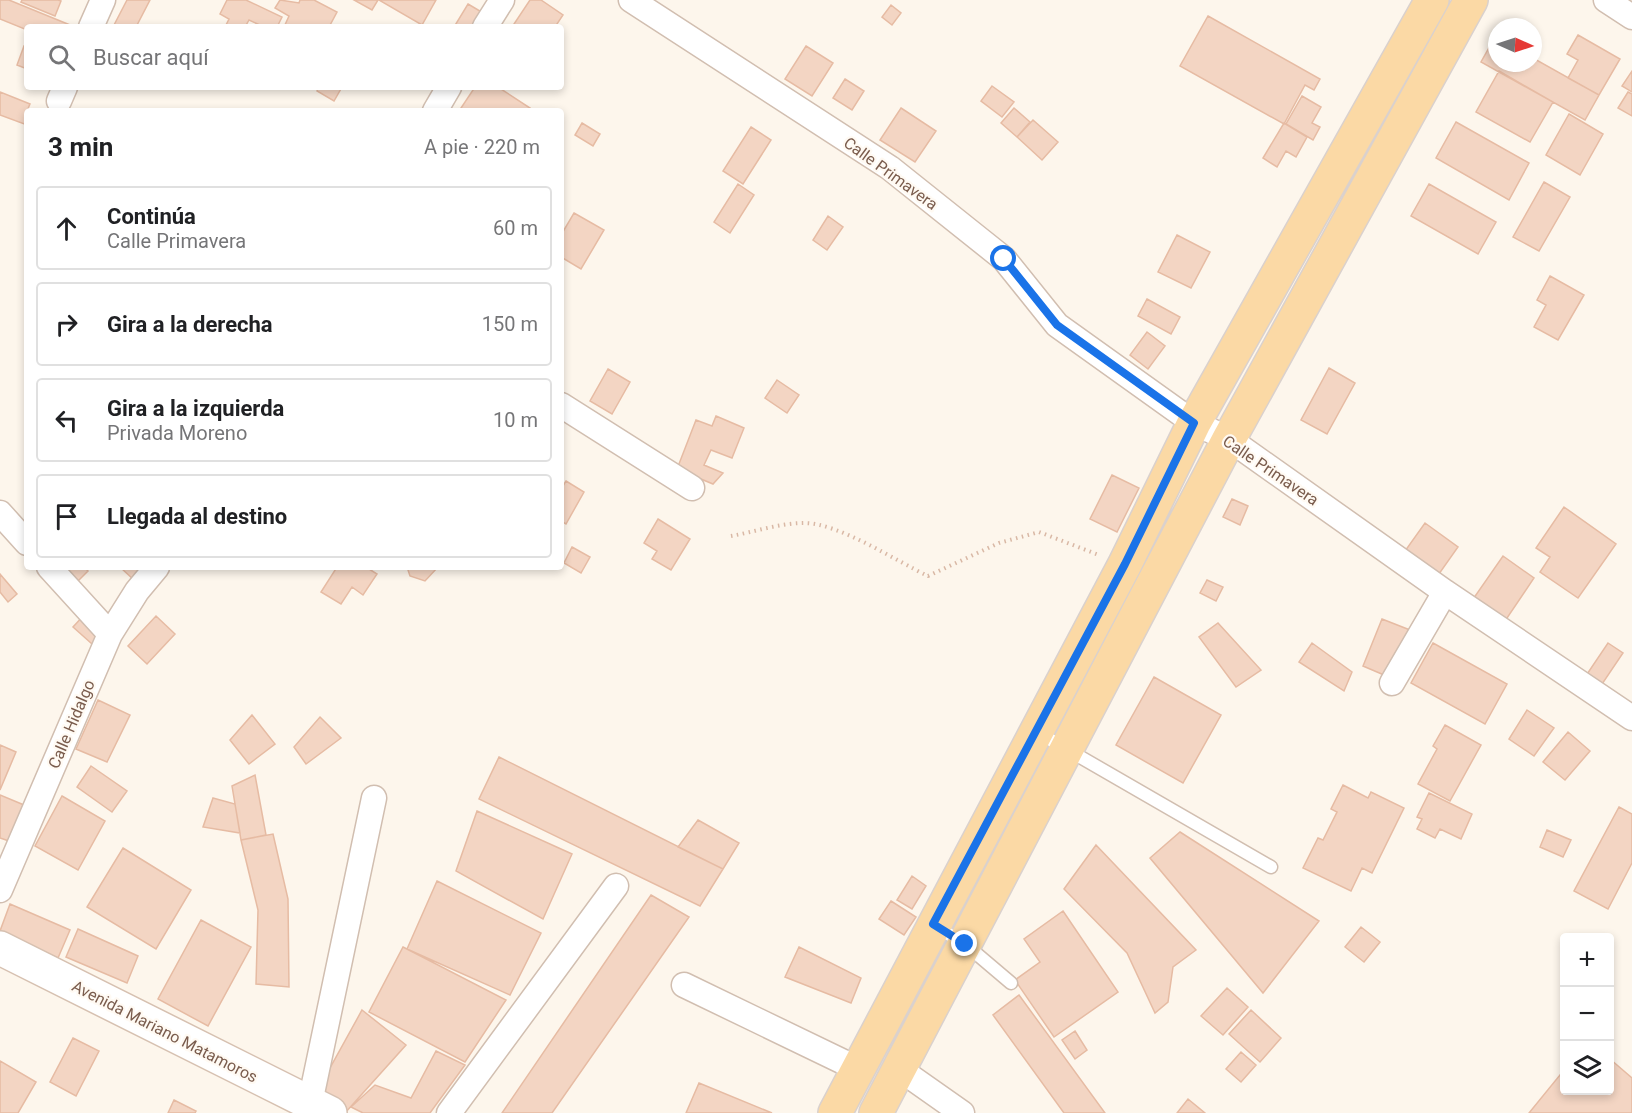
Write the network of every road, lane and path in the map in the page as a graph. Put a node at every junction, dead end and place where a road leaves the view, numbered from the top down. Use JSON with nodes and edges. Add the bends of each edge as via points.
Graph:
{"nodes":[{"id":1,"x":103,"y":0,"type":"edge"},
{"id":2,"x":502,"y":0,"type":"edge"},
{"id":3,"x":631,"y":0,"type":"edge"},
{"id":4,"x":1432,"y":0,"type":"edge"},
{"id":5,"x":1471,"y":0,"type":"edge"},
{"id":6,"x":1606,"y":0,"type":"edge"},
{"id":7,"x":1632,"y":17,"type":"edge"},
{"id":8,"x":92,"y":24,"type":"edge"},
{"id":9,"x":487,"y":24,"type":"edge"},
{"id":10,"x":447,"y":90,"type":"edge"},
{"id":11,"x":437,"y":108,"type":"edge"},
{"id":12,"x":564,"y":407,"type":"edge"},
{"id":13,"x":1194,"y":423,"type":"junction"},
{"id":14,"x":1230,"y":439,"type":"junction"},
{"id":15,"x":692,"y":488,"type":"dead end"},
{"id":16,"x":0,"y":513,"type":"edge"},
{"id":17,"x":730,"y":536,"type":"dead end"},
{"id":18,"x":24,"y":540,"type":"edge"},
{"id":19,"x":1125,"y":564,"type":"junction"},
{"id":20,"x":52,"y":570,"type":"edge"},
{"id":21,"x":154,"y":570,"type":"edge"},
{"id":22,"x":1445,"y":592,"type":"junction"},
{"id":23,"x":110,"y":634,"type":"junction"},
{"id":24,"x":1392,"y":682,"type":"dead end"},
{"id":25,"x":1632,"y":718,"type":"edge"},
{"id":26,"x":1036,"y":731,"type":"junction"},
{"id":27,"x":1068,"y":748,"type":"junction"},
{"id":28,"x":374,"y":798,"type":"dead end"},
{"id":29,"x":1271,"y":867,"type":"dead end"},
{"id":30,"x":616,"y":886,"type":"dead end"},
{"id":31,"x":0,"y":891,"type":"edge"},
{"id":32,"x":933,"y":924,"type":"junction"},
{"id":33,"x":965,"y":944,"type":"junction"},
{"id":34,"x":0,"y":948,"type":"edge"},
{"id":35,"x":1011,"y":983,"type":"dead end"},
{"id":36,"x":684,"y":985,"type":"dead end"},
{"id":37,"x":898,"y":1068,"type":"junction"},
{"id":38,"x":858,"y":1070,"type":"junction"},
{"id":39,"x":316,"y":1110,"type":"edge"},
{"id":40,"x":449,"y":1113,"type":"edge"},
{"id":41,"x":835,"y":1113,"type":"edge"},
{"id":42,"x":876,"y":1113,"type":"edge"},
{"id":43,"x":962,"y":1113,"type":"edge"}],
"edges":[{"from":1,"to":8,"type":"street"},
{"from":2,"to":9,"type":"street"},
{"from":3,"to":13,"type":"street","name":"Calle Primavera","via":[[890,168],[1004,259],[1057,325]]},
{"from":4,"to":13,"type":"main road"},
{"from":5,"to":14,"type":"main road"},
{"from":6,"to":7,"type":"street"},
{"from":10,"to":11,"type":"street"},
{"from":12,"to":15,"type":"street"},
{"from":13,"to":14,"type":"street","name":"Calle Primavera"},
{"from":13,"to":19,"type":"main road"},
{"from":14,"to":22,"type":"street","name":"Calle Primavera"},
{"from":14,"to":27,"type":"main road"},
{"from":16,"to":18,"type":"street"},
{"from":17,"to":19,"type":"path","via":[[804,523],[820,525],[853,537],[928,576],[999,543],[1039,532]]},
{"from":19,"to":26,"type":"main road"},
{"from":20,"to":23,"type":"street"},
{"from":21,"to":23,"type":"street","name":"Calle Hidalgo"},
{"from":22,"to":24,"type":"street"},
{"from":22,"to":25,"type":"street","name":"Calle Primavera"},
{"from":23,"to":31,"type":"street","name":"Calle Hidalgo"},
{"from":26,"to":27,"type":"lane"},
{"from":26,"to":32,"type":"main road"},
{"from":27,"to":29,"type":"lane"},
{"from":27,"to":33,"type":"main road"},
{"from":28,"to":39,"type":"street"},
{"from":30,"to":40,"type":"street"},
{"from":32,"to":33,"type":"lane"},
{"from":32,"to":38,"type":"main road"},
{"from":33,"to":35,"type":"lane"},
{"from":33,"to":37,"type":"main road"},
{"from":34,"to":39,"type":"street","name":"Avenida Mariano Matamoros"},
{"from":36,"to":38,"type":"street"},
{"from":37,"to":42,"type":"main road"},
{"from":37,"to":43,"type":"street"},
{"from":38,"to":41,"type":"main road"}]}
